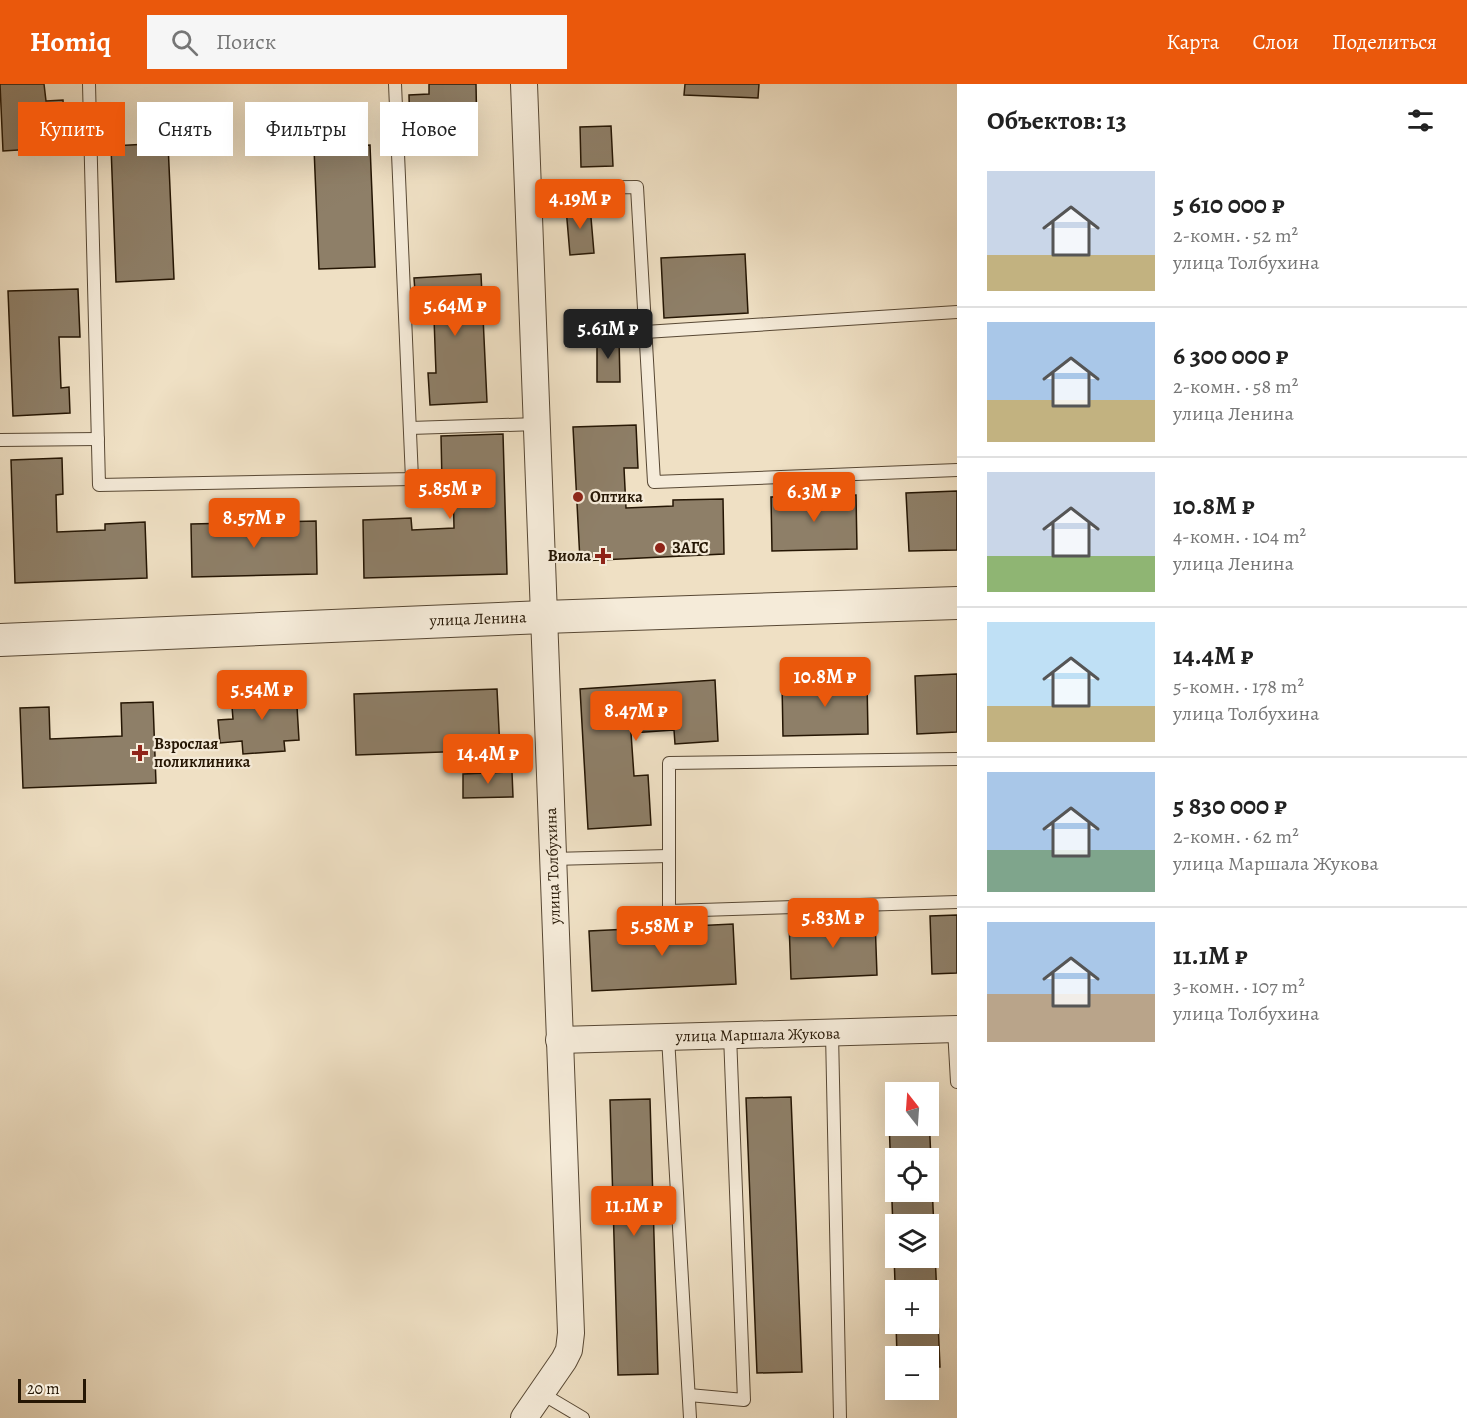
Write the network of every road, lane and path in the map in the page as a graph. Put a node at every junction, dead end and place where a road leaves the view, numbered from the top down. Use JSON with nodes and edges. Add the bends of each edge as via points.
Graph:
{"nodes":[{"id":1,"x":89,"y":84,"type":"edge"},
{"id":2,"x":395,"y":84,"type":"edge"},
{"id":3,"x":524,"y":84,"type":"edge"},
{"id":4,"x":528,"y":188,"type":"junction"},
{"id":5,"x":957,"y":312,"type":"edge"},
{"id":6,"x":645,"y":332,"type":"junction"},
{"id":7,"x":537,"y":424,"type":"junction"},
{"id":8,"x":410,"y":428,"type":"junction"},
{"id":9,"x":98,"y":439,"type":"junction"},
{"id":10,"x":0,"y":440,"type":"edge"},
{"id":11,"x":957,"y":470,"type":"edge"},
{"id":12,"x":957,"y":603,"type":"edge"},
{"id":13,"x":544,"y":617,"type":"junction"},
{"id":14,"x":0,"y":640,"type":"edge"},
{"id":15,"x":957,"y":759,"type":"edge"},
{"id":16,"x":668,"y":856,"type":"junction"},
{"id":17,"x":552,"y":859,"type":"junction"},
{"id":18,"x":957,"y":902,"type":"edge"},
{"id":19,"x":956,"y":1029,"type":"edge"},
{"id":20,"x":832,"y":1033,"type":"junction"},
{"id":21,"x":730,"y":1035,"type":"junction"},
{"id":22,"x":668,"y":1037,"type":"junction"},
{"id":23,"x":559,"y":1040,"type":"junction"},
{"id":24,"x":957,"y":1082,"type":"edge"},
{"id":25,"x":541,"y":1393,"type":"junction"},
{"id":26,"x":689,"y":1395,"type":"junction"},
{"id":27,"x":524,"y":1418,"type":"edge"},
{"id":28,"x":583,"y":1418,"type":"edge"},
{"id":29,"x":690,"y":1418,"type":"edge"},
{"id":30,"x":840,"y":1418,"type":"edge"}],
"edges":[{"from":1,"to":9,"type":"lane"},
{"from":2,"to":8,"type":"lane"},
{"from":3,"to":4,"type":"street","name":"улица Толбухина"},
{"from":4,"to":6,"type":"lane","via":[[637,187]]},
{"from":4,"to":7,"type":"street","name":"улица Толбухина"},
{"from":5,"to":6,"type":"lane"},
{"from":6,"to":11,"type":"lane","via":[[654,482]]},
{"from":7,"to":8,"type":"lane"},
{"from":7,"to":13,"type":"street","name":"улица Толбухина"},
{"from":8,"to":9,"type":"lane","via":[[412,479],[99,485]]},
{"from":9,"to":10,"type":"lane"},
{"from":12,"to":13,"type":"street","name":"улица Ленина"},
{"from":13,"to":14,"type":"street","name":"улица Ленина"},
{"from":13,"to":17,"type":"street","name":"улица Толбухина"},
{"from":15,"to":16,"type":"lane","via":[[669,763]]},
{"from":16,"to":17,"type":"lane"},
{"from":16,"to":18,"type":"lane","via":[[669,911]]},
{"from":17,"to":23,"type":"street","name":"улица Толбухина"},
{"from":19,"to":20,"type":"street","name":"улица Маршала Жукова"},
{"from":19,"to":24,"type":"lane"},
{"from":20,"to":21,"type":"street","name":"улица Маршала Жукова"},
{"from":20,"to":30,"type":"lane"},
{"from":21,"to":22,"type":"street","name":"улица Маршала Жукова"},
{"from":21,"to":26,"type":"lane","via":[[744,1400]]},
{"from":22,"to":23,"type":"street","name":"улица Маршала Жукова"},
{"from":22,"to":26,"type":"lane"},
{"from":23,"to":25,"type":"street","name":"улица Толбухина","via":[[571,1333],[569,1350]]},
{"from":25,"to":27,"type":"street","name":"улица Толбухина"},
{"from":25,"to":28,"type":"lane"},
{"from":26,"to":29,"type":"lane"}]}
